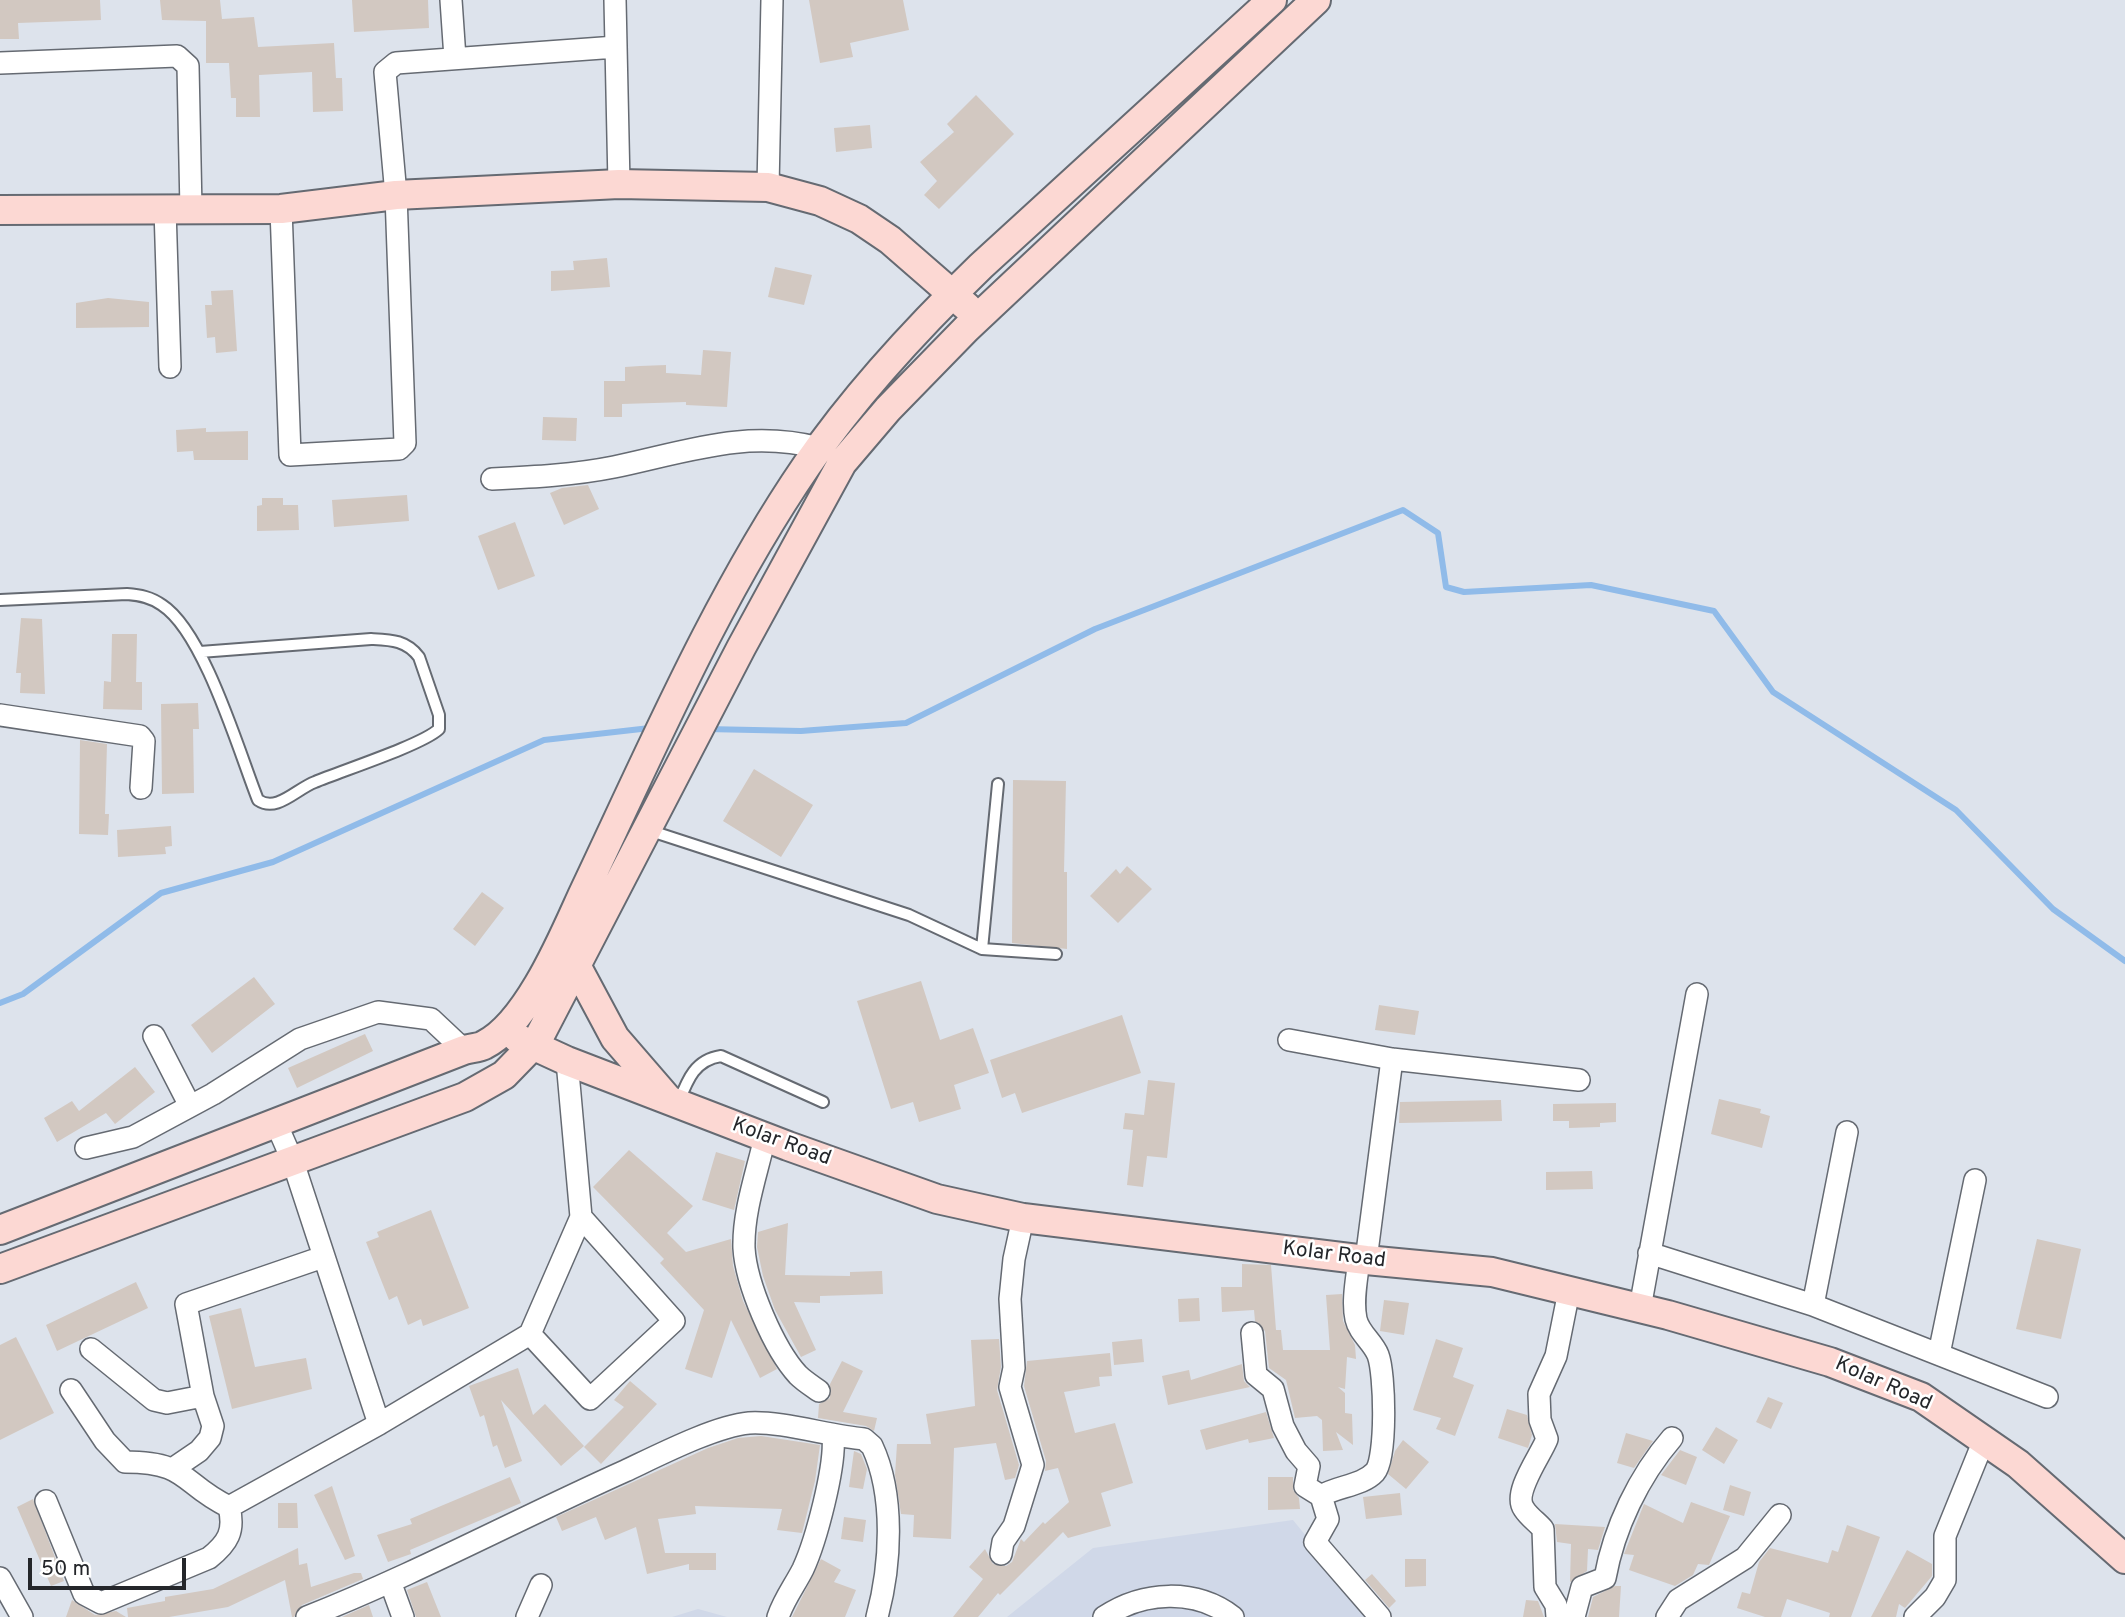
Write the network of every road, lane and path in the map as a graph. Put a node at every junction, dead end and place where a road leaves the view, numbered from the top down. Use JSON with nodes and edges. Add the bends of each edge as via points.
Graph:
{"nodes":[{"id":1,"x":451,"y":0,"type":"edge"},
{"id":2,"x":615,"y":0,"type":"edge"},
{"id":3,"x":772,"y":0,"type":"edge"},
{"id":4,"x":1272,"y":0,"type":"edge"},
{"id":5,"x":1316,"y":0,"type":"edge"},
{"id":6,"x":615,"y":47,"type":"junction"},
{"id":7,"x":455,"y":58,"type":"junction"},
{"id":8,"x":0,"y":63,"type":"edge"},
{"id":9,"x":619,"y":184,"type":"junction"},
{"id":10,"x":768,"y":187,"type":"junction"},
{"id":11,"x":396,"y":195,"type":"junction"},
{"id":12,"x":178,"y":209,"type":"junction"},
{"id":13,"x":281,"y":209,"type":"junction"},
{"id":14,"x":0,"y":210,"type":"edge"},
{"id":15,"x":952,"y":294,"type":"junction"},
{"id":16,"x":978,"y":318,"type":"junction"},
{"id":17,"x":170,"y":367,"type":"dead end"},
{"id":18,"x":819,"y":448,"type":"junction"},
{"id":19,"x":492,"y":479,"type":"dead end"},
{"id":20,"x":0,"y":600,"type":"edge"},
{"id":21,"x":200,"y":652,"type":"junction"},
{"id":22,"x":0,"y":715,"type":"edge"},
{"id":23,"x":998,"y":784,"type":"dead end"},
{"id":24,"x":141,"y":788,"type":"dead end"},
{"id":25,"x":645,"y":830,"type":"junction"},
{"id":26,"x":982,"y":949,"type":"junction"},
{"id":27,"x":1056,"y":954,"type":"dead end"},
{"id":28,"x":577,"y":967,"type":"junction"},
{"id":29,"x":1697,"y":994,"type":"dead end"},
{"id":30,"x":502,"y":1030,"type":"junction"},
{"id":31,"x":154,"y":1036,"type":"dead end"},
{"id":32,"x":1289,"y":1040,"type":"dead end"},
{"id":33,"x":533,"y":1046,"type":"junction"},
{"id":34,"x":464,"y":1050,"type":"junction"},
{"id":35,"x":1392,"y":1059,"type":"junction"},
{"id":36,"x":567,"y":1060,"type":"junction"},
{"id":37,"x":1579,"y":1080,"type":"dead end"},
{"id":38,"x":674,"y":1102,"type":"junction"},
{"id":39,"x":822,"y":1102,"type":"dead end"},
{"id":40,"x":190,"y":1106,"type":"junction"},
{"id":41,"x":276,"y":1124,"type":"junction"},
{"id":42,"x":1847,"y":1132,"type":"dead end"},
{"id":43,"x":765,"y":1137,"type":"junction"},
{"id":44,"x":86,"y":1148,"type":"dead end"},
{"id":45,"x":293,"y":1162,"type":"junction"},
{"id":46,"x":1975,"y":1181,"type":"dead end"},
{"id":47,"x":581,"y":1217,"type":"junction"},
{"id":48,"x":1023,"y":1218,"type":"junction"},
{"id":49,"x":0,"y":1230,"type":"edge"},
{"id":50,"x":1649,"y":1253,"type":"junction"},
{"id":51,"x":323,"y":1256,"type":"junction"},
{"id":52,"x":1362,"y":1260,"type":"junction"},
{"id":53,"x":0,"y":1269,"type":"edge"},
{"id":54,"x":1569,"y":1291,"type":"junction"},
{"id":55,"x":1813,"y":1305,"type":"junction"},
{"id":56,"x":1640,"y":1308,"type":"junction"},
{"id":57,"x":1252,"y":1333,"type":"dead end"},
{"id":58,"x":530,"y":1334,"type":"junction"},
{"id":59,"x":92,"y":1349,"type":"dead end"},
{"id":60,"x":1940,"y":1354,"type":"junction"},
{"id":61,"x":71,"y":1390,"type":"dead end"},
{"id":62,"x":819,"y":1391,"type":"dead end"},
{"id":63,"x":203,"y":1396,"type":"junction"},
{"id":64,"x":2047,"y":1396,"type":"dead end"},
{"id":65,"x":379,"y":1424,"type":"junction"},
{"id":66,"x":833,"y":1436,"type":"junction"},
{"id":67,"x":1672,"y":1438,"type":"dead end"},
{"id":68,"x":1984,"y":1440,"type":"junction"},
{"id":69,"x":174,"y":1468,"type":"junction"},
{"id":70,"x":1321,"y":1496,"type":"junction"},
{"id":71,"x":46,"y":1501,"type":"dead end"},
{"id":72,"x":229,"y":1507,"type":"junction"},
{"id":73,"x":1780,"y":1516,"type":"dead end"},
{"id":74,"x":1001,"y":1554,"type":"dead end"},
{"id":75,"x":2125,"y":1559,"type":"edge"},
{"id":76,"x":0,"y":1577,"type":"edge"},
{"id":77,"x":391,"y":1584,"type":"junction"},
{"id":78,"x":541,"y":1585,"type":"dead end"},
{"id":79,"x":1226,"y":1614,"type":"edge"},
{"id":80,"x":22,"y":1617,"type":"edge"},
{"id":81,"x":307,"y":1617,"type":"edge"},
{"id":82,"x":403,"y":1617,"type":"edge"},
{"id":83,"x":527,"y":1617,"type":"edge"},
{"id":84,"x":778,"y":1617,"type":"edge"},
{"id":85,"x":877,"y":1617,"type":"edge"},
{"id":86,"x":1104,"y":1617,"type":"edge"},
{"id":87,"x":1380,"y":1617,"type":"edge"},
{"id":88,"x":1557,"y":1617,"type":"edge"},
{"id":89,"x":1574,"y":1617,"type":"edge"},
{"id":90,"x":1667,"y":1617,"type":"edge"},
{"id":91,"x":1915,"y":1617,"type":"edge"}],
"edges":[{"from":1,"to":7,"type":"street"},
{"from":2,"to":6,"type":"street"},
{"from":3,"to":10,"type":"street"},
{"from":4,"to":15,"type":"main road"},
{"from":5,"to":16,"type":"main road"},
{"from":6,"to":7,"type":"street"},
{"from":6,"to":9,"type":"street"},
{"from":7,"to":11,"type":"street","via":[[396,63],[385,72]]},
{"from":8,"to":12,"type":"street","via":[[184,60],[188,66]]},
{"from":9,"to":10,"type":"main road"},
{"from":9,"to":11,"type":"main road"},
{"from":10,"to":15,"type":"main road","via":[[820,201],[859,219]]},
{"from":11,"to":13,"type":"main road"},
{"from":11,"to":13,"type":"street","via":[[405,443],[399,449],[290,455]]},
{"from":12,"to":13,"type":"main road"},
{"from":12,"to":14,"type":"main road"},
{"from":12,"to":17,"type":"street"},
{"from":15,"to":16,"type":"main road"},
{"from":15,"to":18,"type":"main road"},
{"from":16,"to":25,"type":"main road","via":[[842,463]]},
{"from":18,"to":19,"type":"street","via":[[786,439],[753,439],[561,476]]},
{"from":18,"to":30,"type":"main road","via":[[742,570],[552,962]]},
{"from":20,"to":21,"type":"lane","via":[[142,595],[164,606]]},
{"from":21,"to":21,"type":"lane","via":[[258,800],[265,805],[274,806],[299,789],[439,729],[439,715],[419,657],[396,640]]},
{"from":22,"to":24,"type":"street","via":[[140,736],[144,741]]},
{"from":23,"to":26,"type":"lane"},
{"from":25,"to":26,"type":"lane","via":[[909,915]]},
{"from":25,"to":28,"type":"main road"},
{"from":26,"to":27,"type":"lane"},
{"from":28,"to":33,"type":"main road"},
{"from":28,"to":38,"type":"main road","via":[[615,1038]]},
{"from":29,"to":50,"type":"street"},
{"from":30,"to":33,"type":"main road","name":"Kolar Road"},
{"from":30,"to":34,"type":"main road","via":[[484,1045]]},
{"from":31,"to":40,"type":"street"},
{"from":32,"to":35,"type":"street"},
{"from":33,"to":36,"type":"main road","name":"Kolar Road"},
{"from":33,"to":45,"type":"main road","via":[[504,1075],[465,1097]]},
{"from":34,"to":40,"type":"street","via":[[431,1020],[378,1012],[299,1039]]},
{"from":34,"to":41,"type":"main road"},
{"from":35,"to":37,"type":"street"},
{"from":35,"to":52,"type":"street"},
{"from":36,"to":38,"type":"main road","name":"Kolar Road"},
{"from":36,"to":47,"type":"street"},
{"from":38,"to":39,"type":"lane","via":[[698,1065],[720,1056]]},
{"from":38,"to":43,"type":"main road","name":"Kolar Road"},
{"from":40,"to":44,"type":"street","via":[[133,1137]]},
{"from":41,"to":45,"type":"street"},
{"from":41,"to":49,"type":"main road"},
{"from":42,"to":55,"type":"street"},
{"from":43,"to":48,"type":"main road","name":"Kolar Road","via":[[937,1199]]},
{"from":43,"to":62,"type":"street","via":[[748,1209],[747,1265],[780,1352],[799,1376]]},
{"from":45,"to":51,"type":"street"},
{"from":45,"to":53,"type":"main road"},
{"from":46,"to":60,"type":"street"},
{"from":47,"to":58,"type":"street"},
{"from":47,"to":58,"type":"street","via":[[674,1321],[590,1399]]},
{"from":48,"to":52,"type":"main road","name":"Kolar Road"},
{"from":48,"to":74,"type":"street","via":[[1010,1299],[1014,1368],[1010,1387],[1033,1465]]},
{"from":50,"to":55,"type":"street"},
{"from":50,"to":56,"type":"street"},
{"from":51,"to":63,"type":"street","via":[[186,1304]]},
{"from":51,"to":65,"type":"street"},
{"from":52,"to":54,"type":"main road","name":"Kolar Road","via":[[1492,1272]]},
{"from":52,"to":70,"type":"street","via":[[1355,1317],[1384,1375],[1385,1438],[1380,1464],[1370,1476]]},
{"from":54,"to":56,"type":"main road","name":"Kolar Road"},
{"from":54,"to":88,"type":"street","via":[[1556,1356],[1539,1394],[1540,1420],[1547,1439],[1521,1496],[1524,1510],[1543,1529],[1545,1587],[1556,1605]]},
{"from":55,"to":60,"type":"street"},
{"from":56,"to":68,"type":"main road","name":"Kolar Road","via":[[1830,1362],[1921,1397]]},
{"from":57,"to":70,"type":"street","via":[[1256,1375],[1273,1388],[1283,1426],[1309,1466],[1305,1486]]},
{"from":58,"to":65,"type":"street"},
{"from":59,"to":63,"type":"street","via":[[153,1399],[167,1403]]},
{"from":60,"to":64,"type":"street"},
{"from":61,"to":69,"type":"street","via":[[109,1447],[125,1462],[154,1462]]},
{"from":63,"to":69,"type":"street","via":[[214,1426],[210,1438]]},
{"from":65,"to":72,"type":"street"},
{"from":66,"to":77,"type":"street","via":[[767,1423],[722,1430],[514,1521]]},
{"from":66,"to":84,"type":"street","via":[[834,1455],[818,1522],[803,1569]]},
{"from":66,"to":85,"type":"street","via":[[868,1441],[880,1468],[887,1505],[886,1562]]},
{"from":67,"to":89,"type":"street","via":[[1614,1536],[1605,1578],[1582,1587]]},
{"from":68,"to":75,"type":"main road","name":"Kolar Road","via":[[2018,1464]]},
{"from":68,"to":91,"type":"street","via":[[1945,1536],[1945,1580],[1936,1597]]},
{"from":69,"to":72,"type":"street"},
{"from":70,"to":87,"type":"street","via":[[1328,1519],[1316,1545]]},
{"from":71,"to":72,"type":"street","via":[[84,1594],[101,1603],[209,1558],[231,1533]]},
{"from":73,"to":90,"type":"street","via":[[1745,1558],[1678,1600]]},
{"from":76,"to":80,"type":"street"},
{"from":77,"to":81,"type":"street"},
{"from":77,"to":82,"type":"street"},
{"from":78,"to":83,"type":"street"},
{"from":79,"to":86,"type":"street","via":[[1194,1598],[1170,1596],[1117,1608]]}]}
